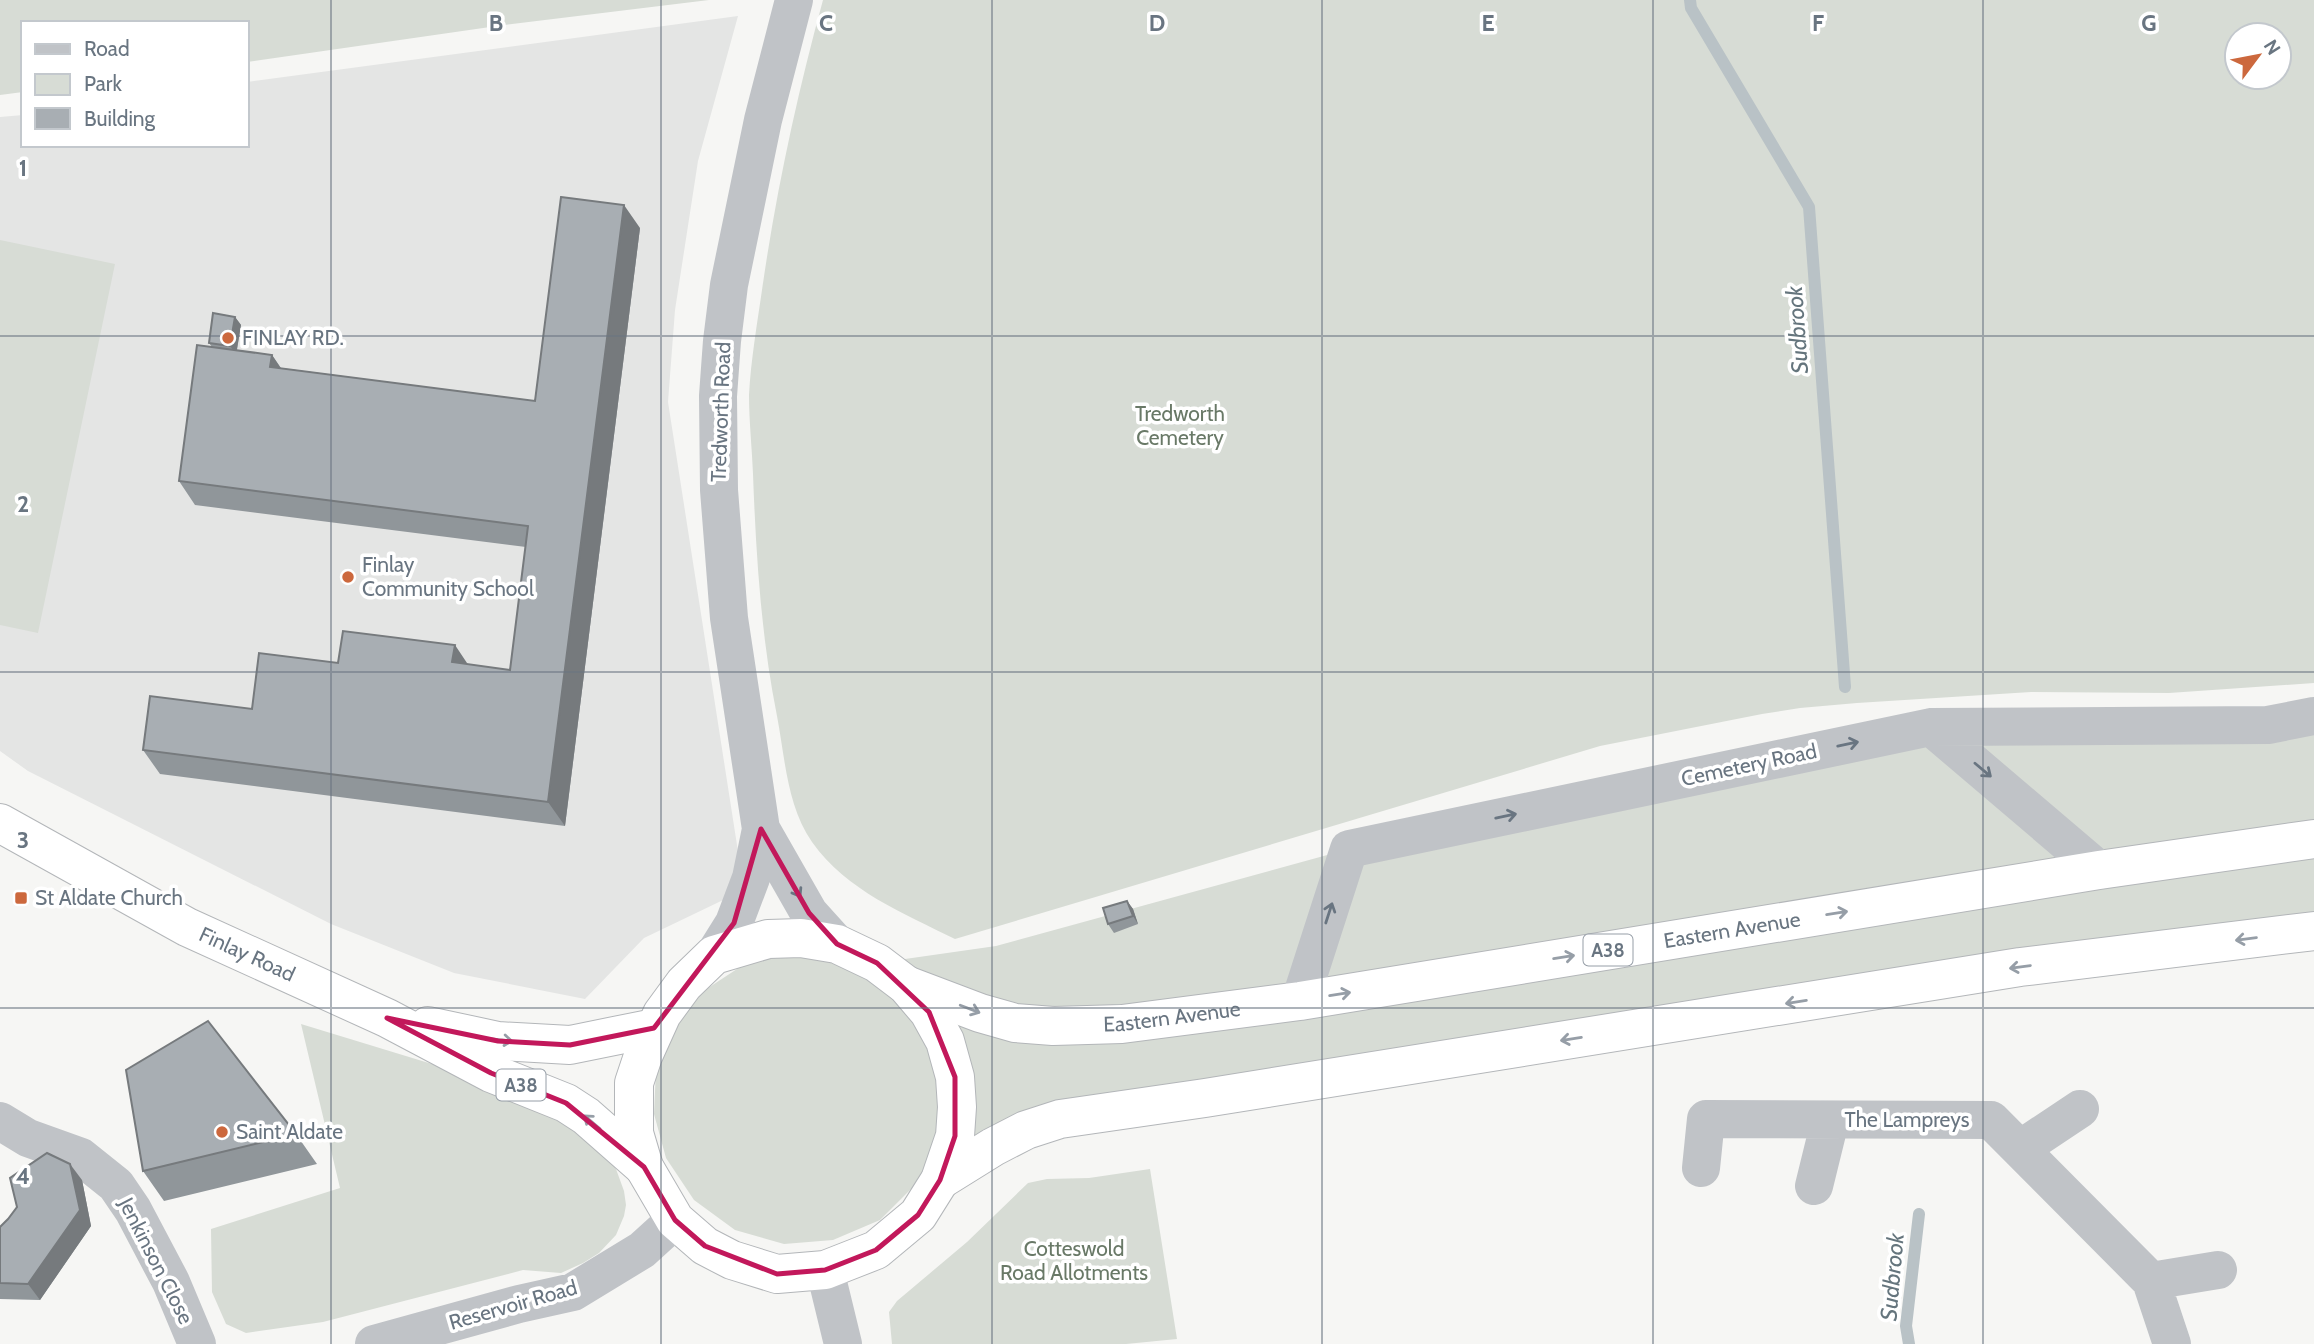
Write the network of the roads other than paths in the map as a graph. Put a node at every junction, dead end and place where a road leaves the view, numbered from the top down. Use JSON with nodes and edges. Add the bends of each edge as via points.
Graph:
{"nodes":[{"id":1,"x":794,"y":0,"type":"edge"},
{"id":2,"x":2314,"y":716,"type":"edge"},
{"id":3,"x":1931,"y":727,"type":"junction"},
{"id":4,"x":0,"y":823,"type":"edge"},
{"id":5,"x":761,"y":829,"type":"junction"},
{"id":6,"x":2314,"y":839,"type":"edge"},
{"id":7,"x":2099,"y":870,"type":"junction"},
{"id":8,"x":2310,"y":938,"type":"edge"},
{"id":9,"x":837,"y":944,"type":"junction"},
{"id":10,"x":714,"y":955,"type":"junction"},
{"id":11,"x":906,"y":985,"type":"junction"},
{"id":12,"x":1300,"y":1001,"type":"junction"},
{"id":13,"x":387,"y":1018,"type":"junction"},
{"id":14,"x":654,"y":1028,"type":"junction"},
{"id":15,"x":2080,"y":1109,"type":"dead end"},
{"id":16,"x":0,"y":1121,"type":"edge"},
{"id":17,"x":1830,"y":1121,"type":"junction"},
{"id":18,"x":2020,"y":1149,"type":"junction"},
{"id":19,"x":644,"y":1167,"type":"junction"},
{"id":20,"x":1701,"y":1168,"type":"dead end"},
{"id":21,"x":940,"y":1180,"type":"junction"},
{"id":22,"x":1814,"y":1186,"type":"dead end"},
{"id":23,"x":675,"y":1220,"type":"junction"},
{"id":24,"x":825,"y":1270,"type":"junction"},
{"id":25,"x":2218,"y":1270,"type":"dead end"},
{"id":26,"x":2151,"y":1281,"type":"junction"},
{"id":27,"x":197,"y":1344,"type":"edge"},
{"id":28,"x":374,"y":1344,"type":"edge"},
{"id":29,"x":843,"y":1344,"type":"edge"},
{"id":30,"x":2172,"y":1344,"type":"edge"}],
"edges":[{"from":1,"to":5,"type":"street","name":"Tredworth Road","via":[[762,120],[729,285],[718,396],[719,490],[729,618]]},
{"from":2,"to":3,"type":"street","name":"Cemetery Road","via":[[2268,724]]},
{"from":3,"to":7,"type":"street","one_way":true},
{"from":12,"to":3,"type":"street","name":"Cemetery Road","one_way":true,"via":[[1349,849]]},
{"from":4,"to":13,"type":"highway","name":"Finlay Road","number":"A38","via":[[187,927]]},
{"from":5,"to":9,"type":"street","name":"Tredworth Road","one_way":true,"via":[[809,913]]},
{"from":5,"to":10,"type":"street","name":"Tredworth Road","via":[[751,878],[734,923]]},
{"from":6,"to":7,"type":"highway","name":"Eastern Avenue","number":"A38"},
{"from":12,"to":7,"type":"highway","name":"Eastern Avenue","number":"A38","one_way":true},
{"from":8,"to":21,"type":"highway","number":"A38","one_way":true,"via":[[2020,967],[1060,1119],[1026,1130]]},
{"from":9,"to":10,"type":"highway","number":"A38","via":[[768,939]]},
{"from":9,"to":11,"type":"highway","number":"A38","via":[[877,963]]},
{"from":10,"to":14,"type":"highway","number":"A38","via":[[684,984]]},
{"from":11,"to":12,"type":"highway","name":"Eastern Avenue","number":"A38","one_way":true,"via":[[1015,1023],[1053,1026],[1122,1024]]},
{"from":11,"to":21,"type":"highway","number":"A38","via":[[945,1041],[955,1077],[955,1136]]},
{"from":13,"to":14,"type":"highway","name":"Finlay Road","number":"A38","one_way":true,"via":[[498,1041],[570,1045]]},
{"from":19,"to":13,"type":"highway","name":"Finlay Road","number":"A38","one_way":true,"via":[[566,1103],[491,1073]]},
{"from":14,"to":19,"type":"highway","number":"A38","via":[[634,1083],[634,1133]]},
{"from":15,"to":18,"type":"street"},
{"from":16,"to":27,"type":"street","name":"Jenkinson Close","via":[[28,1138],[81,1157],[116,1185],[171,1282]]},
{"from":17,"to":18,"type":"street","name":"The Lampreys","via":[[1991,1120]]},
{"from":17,"to":20,"type":"street","name":"The Lampreys","via":[[1706,1119]]},
{"from":17,"to":22,"type":"street"},
{"from":18,"to":26,"type":"street","name":"The Lampreys"},
{"from":19,"to":23,"type":"highway","number":"A38"},
{"from":21,"to":24,"type":"highway","number":"A38","via":[[918,1215],[876,1250]]},
{"from":23,"to":24,"type":"highway","number":"A38","via":[[705,1246],[732,1260],[777,1274]]},
{"from":23,"to":28,"type":"street","name":"Reservoir Road","via":[[642,1250],[573,1292]]},
{"from":24,"to":29,"type":"street"},
{"from":25,"to":26,"type":"street"},
{"from":26,"to":30,"type":"street","name":"The Lampreys"}]}
